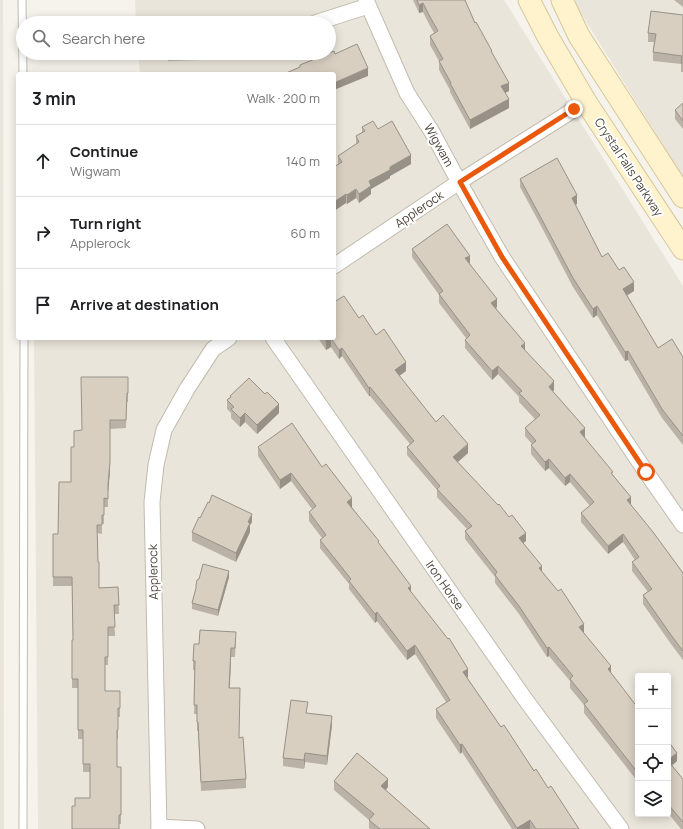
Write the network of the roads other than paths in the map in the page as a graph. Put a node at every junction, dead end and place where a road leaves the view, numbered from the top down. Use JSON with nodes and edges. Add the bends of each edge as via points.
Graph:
{"nodes":[{"id":1,"x":22,"y":0,"type":"edge"},
{"id":2,"x":529,"y":0,"type":"edge"},
{"id":3,"x":562,"y":0,"type":"edge"},
{"id":4,"x":367,"y":3,"type":"edge"},
{"id":5,"x":22,"y":16,"type":"edge"},
{"id":6,"x":334,"y":16,"type":"edge"},
{"id":7,"x":23,"y":60,"type":"edge"},
{"id":8,"x":23,"y":72,"type":"edge"},
{"id":9,"x":586,"y":102,"type":"junction"},
{"id":10,"x":460,"y":182,"type":"junction"},
{"id":11,"x":683,"y":197,"type":"edge"},
{"id":12,"x":683,"y":249,"type":"edge"},
{"id":13,"x":336,"y":265,"type":"edge"},
{"id":14,"x":24,"y":340,"type":"edge"},
{"id":15,"x":226,"y":340,"type":"edge"},
{"id":16,"x":274,"y":340,"type":"edge"},
{"id":17,"x":683,"y":525,"type":"edge"},
{"id":18,"x":159,"y":828,"type":"edge"},
{"id":19,"x":23,"y":829,"type":"edge"},
{"id":20,"x":197,"y":829,"type":"edge"},
{"id":21,"x":621,"y":829,"type":"edge"}],
"edges":[{"from":1,"to":5,"type":"lane"},
{"from":2,"to":9,"type":"main road","name":"Crystal Falls Parkway"},
{"from":3,"to":11,"type":"main road","via":[[579,36]]},
{"from":4,"to":6,"type":"street"},
{"from":4,"to":10,"type":"street","name":"Wigwam","via":[[407,93]]},
{"from":7,"to":8,"type":"lane"},
{"from":9,"to":10,"type":"street","name":"Applerock"},
{"from":9,"to":12,"type":"main road","name":"Crystal Falls Parkway"},
{"from":10,"to":13,"type":"street","name":"Applerock"},
{"from":10,"to":17,"type":"street","name":"Wigwam","via":[[502,257]]},
{"from":14,"to":19,"type":"lane"},
{"from":15,"to":18,"type":"street","name":"Applerock","via":[[213,349],[164,430],[156,466],[152,502]]},
{"from":16,"to":21,"type":"street","name":"Iron Horse","via":[[525,699]]},
{"from":18,"to":20,"type":"street"}]}
